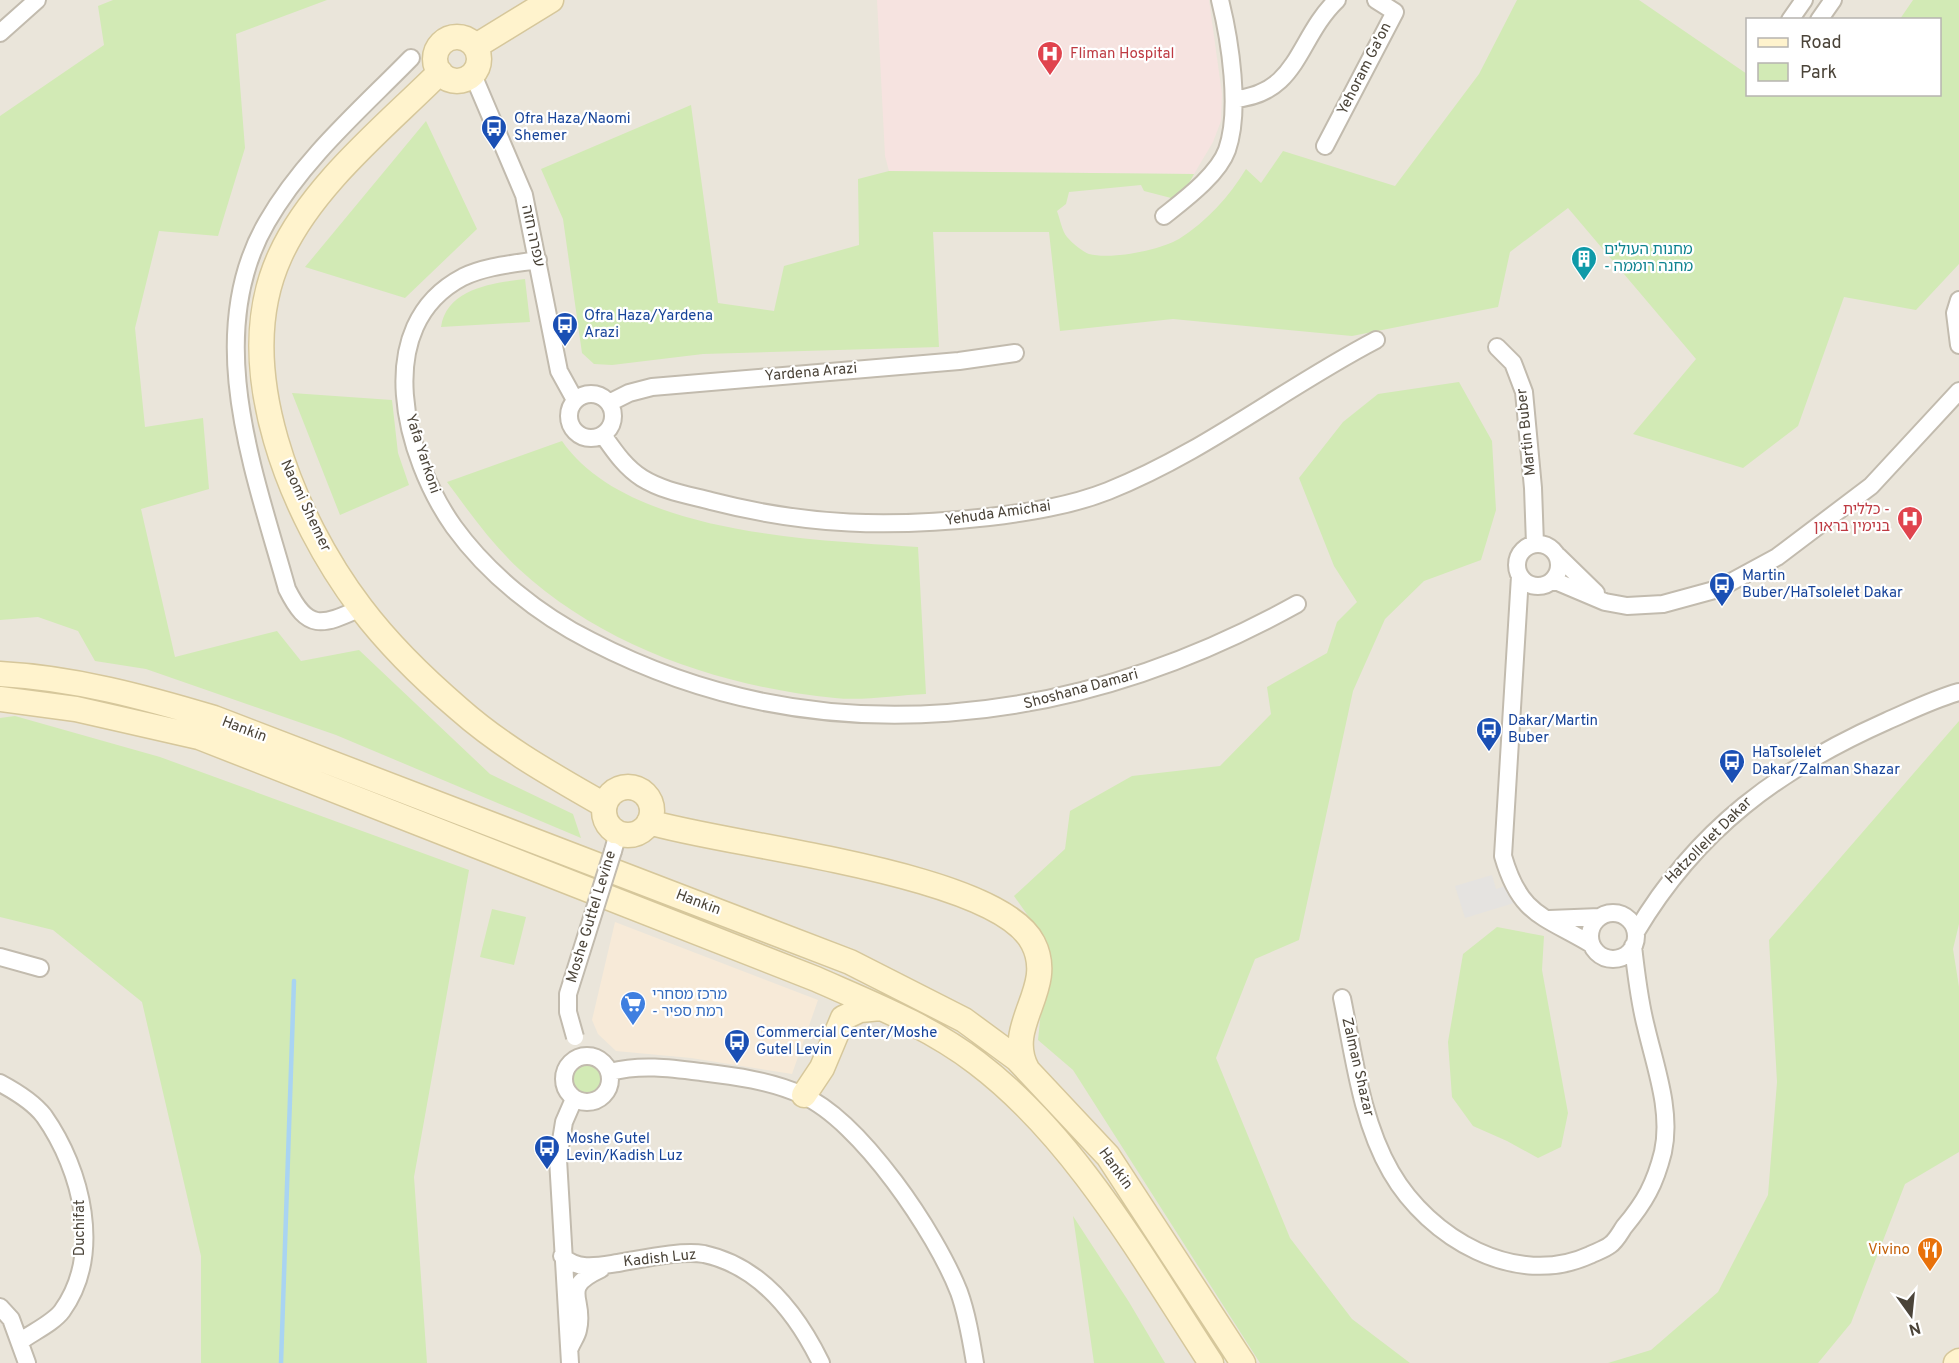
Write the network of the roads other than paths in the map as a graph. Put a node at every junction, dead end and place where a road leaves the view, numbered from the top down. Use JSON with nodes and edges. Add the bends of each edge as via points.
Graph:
{"nodes":[{"id":1,"x":37,"y":0,"type":"edge"},
{"id":2,"x":551,"y":0,"type":"edge"},
{"id":3,"x":1220,"y":0,"type":"edge"},
{"id":4,"x":1337,"y":0,"type":"edge"},
{"id":5,"x":1376,"y":0,"type":"edge"},
{"id":6,"x":1804,"y":0,"type":"edge"},
{"id":7,"x":1833,"y":0,"type":"edge"},
{"id":8,"x":1791,"y":18,"type":"edge"},
{"id":9,"x":1820,"y":18,"type":"edge"},
{"id":10,"x":0,"y":33,"type":"edge"},
{"id":11,"x":476,"y":46,"type":"junction"},
{"id":12,"x":411,"y":58,"type":"dead end"},
{"id":13,"x":440,"y":72,"type":"junction"},
{"id":14,"x":473,"y":75,"type":"junction"},
{"id":15,"x":1234,"y":99,"type":"junction"},
{"id":16,"x":1325,"y":146,"type":"dead end"},
{"id":17,"x":1164,"y":216,"type":"dead end"},
{"id":18,"x":538,"y":260,"type":"junction"},
{"id":19,"x":1959,"y":300,"type":"edge"},
{"id":20,"x":1958,"y":325,"type":"edge"},
{"id":21,"x":1376,"y":340,"type":"dead end"},
{"id":22,"x":1959,"y":345,"type":"edge"},
{"id":23,"x":1497,"y":347,"type":"dead end"},
{"id":24,"x":1015,"y":353,"type":"dead end"},
{"id":25,"x":1959,"y":391,"type":"edge"},
{"id":26,"x":575,"y":400,"type":"junction"},
{"id":27,"x":609,"y":403,"type":"junction"},
{"id":28,"x":1959,"y":408,"type":"edge"},
{"id":29,"x":1924,"y":429,"type":"junction"},
{"id":30,"x":603,"y":435,"type":"junction"},
{"id":31,"x":1548,"y":549,"type":"junction"},
{"id":32,"x":1520,"y":576,"type":"junction"},
{"id":33,"x":1548,"y":583,"type":"junction"},
{"id":34,"x":1605,"y":602,"type":"junction"},
{"id":35,"x":1297,"y":604,"type":"dead end"},
{"id":36,"x":361,"y":608,"type":"junction"},
{"id":37,"x":1516,"y":625,"type":"junction"},
{"id":38,"x":0,"y":674,"type":"edge"},
{"id":39,"x":1959,"y":692,"type":"edge"},
{"id":40,"x":0,"y":699,"type":"edge"},
{"id":41,"x":743,"y":699,"type":"joint"},
{"id":42,"x":1959,"y":700,"type":"edge"},
{"id":43,"x":1919,"y":707,"type":"junction"},
{"id":44,"x":604,"y":805,"type":"junction"},
{"id":45,"x":649,"y":822,"type":"junction"},
{"id":46,"x":616,"y":842,"type":"junction"},
{"id":47,"x":1659,"y":892,"type":"junction"},
{"id":48,"x":1622,"y":914,"type":"junction"},
{"id":49,"x":1600,"y":917,"type":"junction"},
{"id":50,"x":1550,"y":919,"type":"junction"},
{"id":51,"x":1634,"y":939,"type":"junction"},
{"id":52,"x":1591,"y":944,"type":"junction"},
{"id":53,"x":0,"y":957,"type":"edge"},
{"id":54,"x":1616,"y":958,"type":"junction"},
{"id":55,"x":40,"y":968,"type":"dead end"},
{"id":56,"x":816,"y":979,"type":"junction"},
{"id":57,"x":1638,"y":987,"type":"junction"},
{"id":58,"x":1342,"y":998,"type":"dead end"},
{"id":59,"x":881,"y":1008,"type":"junction"},
{"id":60,"x":1029,"y":1009,"type":"junction"},
{"id":61,"x":964,"y":1020,"type":"junction"},
{"id":62,"x":581,"y":1056,"type":"junction"},
{"id":63,"x":610,"y":1072,"type":"junction"},
{"id":64,"x":1030,"y":1073,"type":"junction"},
{"id":65,"x":0,"y":1083,"type":"edge"},
{"id":66,"x":804,"y":1095,"type":"junction"},
{"id":67,"x":574,"y":1099,"type":"junction"},
{"id":68,"x":561,"y":1256,"type":"junction"},
{"id":69,"x":612,"y":1263,"type":"junction"},
{"id":70,"x":0,"y":1307,"type":"edge"},
{"id":71,"x":21,"y":1341,"type":"junction"},
{"id":72,"x":569,"y":1356,"type":"edge"},
{"id":73,"x":27,"y":1363,"type":"edge"},
{"id":74,"x":821,"y":1363,"type":"edge"},
{"id":75,"x":975,"y":1363,"type":"edge"},
{"id":76,"x":1211,"y":1363,"type":"edge"},
{"id":77,"x":1243,"y":1363,"type":"edge"}],
"edges":[{"from":1,"to":10,"type":"street"},
{"from":2,"to":11,"type":"main road"},
{"from":3,"to":15,"type":"street"},
{"from":4,"to":15,"type":"street","via":[[1321,15],[1287,77],[1252,98]]},
{"from":5,"to":16,"type":"street","name":"Yehoram Ga'on","via":[[1395,12]]},
{"from":6,"to":8,"type":"street"},
{"from":7,"to":9,"type":"street"},
{"from":11,"to":13,"type":"main road","via":[[465,38],[444,41],[436,52]]},
{"from":11,"to":14,"type":"main road","via":[[479,64]]},
{"from":12,"to":36,"type":"street","via":[[297,179],[266,222],[241,293],[236,377],[241,422],[286,589],[298,612],[311,620],[336,619]]},
{"from":13,"to":14,"type":"main road","via":[[452,80]]},
{"from":13,"to":36,"type":"main road","name":"Naomi Shemer","via":[[316,198],[294,229],[279,258],[262,328],[262,370],[286,470],[330,559]]},
{"from":14,"to":18,"type":"street","name":"עפרה חזה","via":[[524,195]]},
{"from":15,"to":17,"type":"street","via":[[1227,150],[1195,191]]},
{"from":18,"to":26,"type":"street","name":"עפרה חזה","via":[[559,371]]},
{"from":18,"to":41,"type":"street","name":"Yafa Yarkoni","via":[[488,268],[445,288],[425,309],[412,332],[405,361],[404,393],[410,427],[436,498],[455,528],[484,561],[550,616],[589,641],[626,658]]},
{"from":19,"to":20,"type":"street","via":[[1955,313]]},
{"from":20,"to":22,"type":"street"},
{"from":21,"to":30,"type":"street","name":"Yehuda Amichai","via":[[1217,438],[1139,478],[1070,503],[939,523],[803,521],[672,491],[643,479],[623,464]]},
{"from":23,"to":31,"type":"street","name":"Martin Buber","via":[[1513,363],[1524,392],[1533,488]]},
{"from":24,"to":27,"type":"street","name":"Yardena Arazi","via":[[652,387]]},
{"from":25,"to":29,"type":"street"},
{"from":26,"to":27,"type":"street","via":[[589,394]]},
{"from":26,"to":30,"type":"street","via":[[569,413],[572,428],[582,437]]},
{"from":27,"to":30,"type":"street","via":[[614,417]]},
{"from":28,"to":29,"type":"street"},
{"from":29,"to":34,"type":"street","via":[[1871,486],[1755,571],[1718,589],[1663,604],[1627,606]]},
{"from":31,"to":32,"type":"street","via":[[1525,549],[1518,558]]},
{"from":31,"to":33,"type":"street","via":[[1559,569]]},
{"from":31,"to":34,"type":"street"},
{"from":32,"to":33,"type":"street","via":[[1530,584]]},
{"from":32,"to":37,"type":"street"},
{"from":33,"to":34,"type":"street"},
{"from":33,"to":37,"type":"street","via":[[1531,597]]},
{"from":35,"to":41,"type":"street","name":"Shoshana Damari","via":[[1253,628],[1143,673],[1017,707],[954,714],[886,715]]},
{"from":36,"to":44,"type":"main road","name":"Naomi Shemer","via":[[461,711],[504,745]]},
{"from":37,"to":50,"type":"street","via":[[1503,856],[1517,894],[1537,914]]},
{"from":38,"to":61,"type":"main road","name":"Hankin","via":[[139,695],[214,718],[850,962]]},
{"from":39,"to":43,"type":"street","name":"Hatzollelet Dakar"},
{"from":40,"to":56,"type":"main road","name":"Hankin","via":[[76,709],[199,737]]},
{"from":42,"to":43,"type":"street","name":"Hatzollelet Dakar"},
{"from":43,"to":47,"type":"street","name":"Hatzollelet Dakar","via":[[1851,737],[1756,793]]},
{"from":44,"to":45,"type":"main road","via":[[614,792],[636,789],[648,800],[652,815]]},
{"from":44,"to":46,"type":"main road"},
{"from":45,"to":46,"type":"main road","via":[[635,834]]},
{"from":45,"to":60,"type":"main road","via":[[816,855],[979,901],[1027,933],[1034,944],[1039,984]]},
{"from":46,"to":62,"type":"street","name":"Moshe Guttel Levine","bridge":true,"via":[[568,994],[568,1012]]},
{"from":47,"to":48,"type":"street","name":"Hatzollelet Dakar"},
{"from":47,"to":51,"type":"street","name":"Hatzollelet Dakar"},
{"from":48,"to":49,"type":"street"},
{"from":48,"to":51,"type":"street","via":[[1633,924]]},
{"from":49,"to":50,"type":"street"},
{"from":49,"to":52,"type":"street","via":[[1591,929]]},
{"from":50,"to":52,"type":"street"},
{"from":51,"to":54,"type":"street","via":[[1629,952]]},
{"from":51,"to":57,"type":"street","name":"Zalman Shazar"},
{"from":52,"to":54,"type":"street","via":[[1601,955]]},
{"from":53,"to":55,"type":"street"},
{"from":54,"to":57,"type":"street","name":"Zalman Shazar"},
{"from":56,"to":59,"type":"main road","name":"Hankin"},
{"from":56,"to":66,"type":"main road","via":[[826,994],[830,1012],[809,1063]]},
{"from":57,"to":58,"type":"street","name":"Zalman Shazar","via":[[1665,1124],[1663,1151],[1647,1199],[1610,1245],[1570,1264],[1532,1266],[1490,1258],[1454,1238],[1416,1206],[1391,1172],[1361,1093]]},
{"from":59,"to":66,"type":"main road","via":[[860,1010],[843,1018],[822,1068]]},
{"from":59,"to":76,"type":"main road","name":"Hankin","via":[[953,1046],[1028,1110],[1089,1179]]},
{"from":60,"to":61,"type":"main road","via":[[1019,1021],[1004,1026],[981,1026]]},
{"from":60,"to":64,"type":"main road","via":[[1019,1041]]},
{"from":61,"to":64,"type":"main road","name":"Hankin","via":[[1002,1046]]},
{"from":62,"to":63,"type":"street","via":[[596,1057]]},
{"from":62,"to":67,"type":"street","via":[[564,1075],[566,1089]]},
{"from":63,"to":66,"type":"street","via":[[655,1067],[728,1075]]},
{"from":63,"to":67,"type":"street","via":[[610,1086],[602,1098],[588,1103]]},
{"from":64,"to":77,"type":"main road","name":"Hankin","via":[[1108,1156]]},
{"from":65,"to":71,"type":"street","name":"Duchifat","via":[[43,1115],[67,1158],[82,1198],[83,1241],[77,1287],[60,1314]]},
{"from":66,"to":75,"type":"street","via":[[859,1139],[912,1206],[959,1292]]},
{"from":67,"to":68,"type":"street","via":[[564,1122],[558,1159]]},
{"from":68,"to":69,"type":"street","name":"Kadish Luz","via":[[582,1266]]},
{"from":68,"to":72,"type":"street"},
{"from":69,"to":72,"type":"street","via":[[582,1277],[576,1289],[579,1329]]},
{"from":69,"to":74,"type":"street","name":"Kadish Luz","via":[[703,1254],[738,1267],[765,1284],[786,1307]]},
{"from":70,"to":71,"type":"street"},
{"from":71,"to":73,"type":"street"}]}
